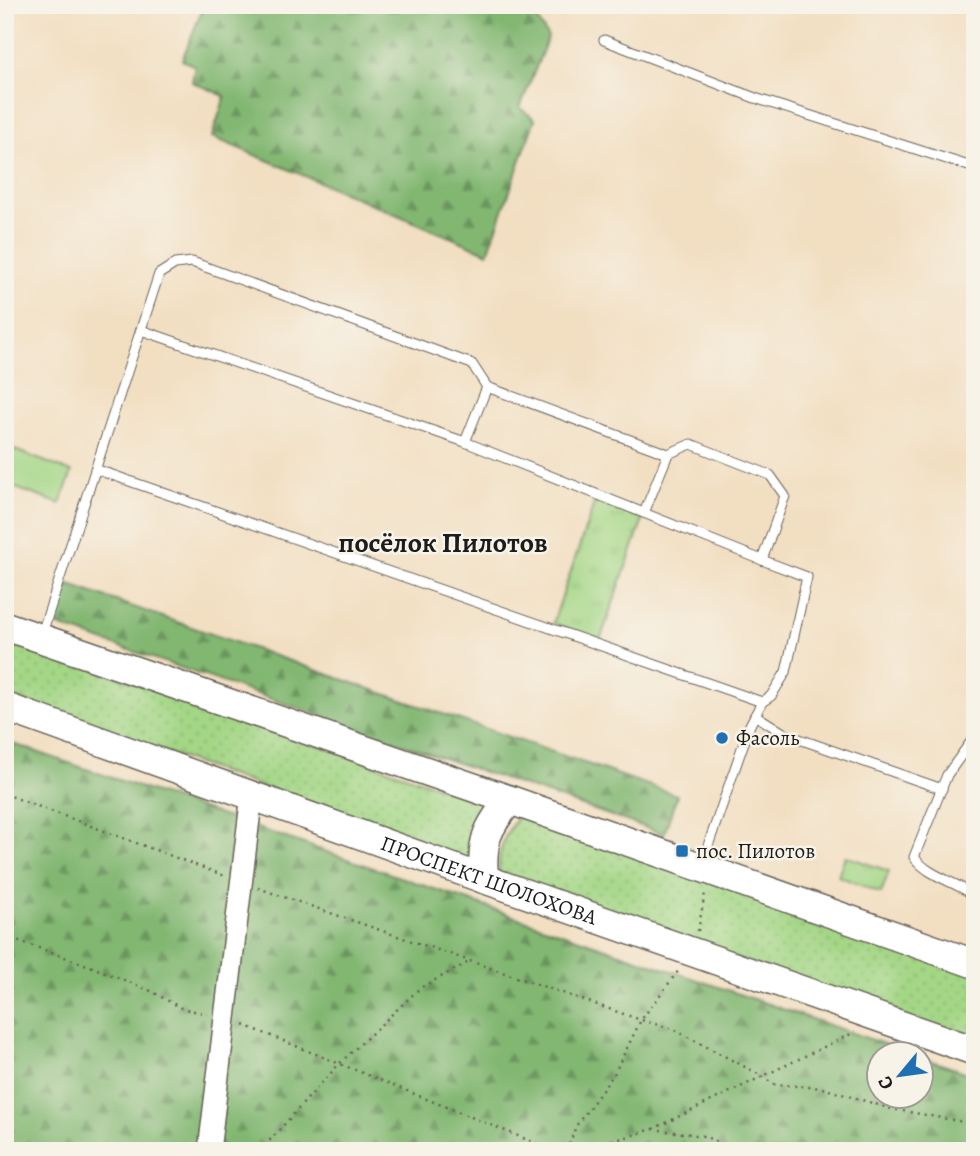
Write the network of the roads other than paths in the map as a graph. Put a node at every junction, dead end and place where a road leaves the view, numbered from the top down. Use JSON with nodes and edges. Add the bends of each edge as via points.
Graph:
{"nodes":[{"id":1,"x":604,"y":40,"type":"dead end"},
{"id":2,"x":975,"y":168,"type":"edge"},
{"id":3,"x":141,"y":330,"type":"junction"},
{"id":4,"x":487,"y":387,"type":"junction"},
{"id":5,"x":465,"y":442,"type":"junction"},
{"id":6,"x":668,"y":454,"type":"junction"},
{"id":7,"x":95,"y":469,"type":"junction"},
{"id":8,"x":644,"y":513,"type":"junction"},
{"id":9,"x":762,"y":560,"type":"junction"},
{"id":10,"x":5,"y":626,"type":"edge"},
{"id":11,"x":40,"y":637,"type":"junction"},
{"id":12,"x":762,"y":702,"type":"junction"},
{"id":13,"x":5,"y":707,"type":"edge"},
{"id":14,"x":755,"y":715,"type":"junction"},
{"id":15,"x":975,"y":736,"type":"edge"},
{"id":16,"x":942,"y":789,"type":"junction"},
{"id":17,"x":252,"y":794,"type":"junction"},
{"id":18,"x":510,"y":800,"type":"junction"},
{"id":19,"x":705,"y":869,"type":"junction"},
{"id":20,"x":484,"y":879,"type":"junction"},
{"id":21,"x":975,"y":896,"type":"edge"},
{"id":22,"x":975,"y":964,"type":"edge"},
{"id":23,"x":975,"y":1051,"type":"edge"},
{"id":24,"x":209,"y":1151,"type":"edge"}],
"edges":[{"from":1,"to":2,"type":"lane","via":[[755,98]]},
{"from":3,"to":4,"type":"lane","via":[[159,274],[175,264],[192,262],[472,364]]},
{"from":3,"to":5,"type":"lane"},
{"from":3,"to":7,"type":"lane"},
{"from":4,"to":5,"type":"lane"},
{"from":4,"to":6,"type":"lane"},
{"from":5,"to":8,"type":"lane"},
{"from":6,"to":8,"type":"lane"},
{"from":6,"to":9,"type":"lane","via":[[691,444],[771,475],[785,496]]},
{"from":7,"to":11,"type":"lane"},
{"from":7,"to":12,"type":"lane"},
{"from":8,"to":9,"type":"lane"},
{"from":9,"to":12,"type":"lane","via":[[807,577],[786,672]]},
{"from":10,"to":11,"type":"main road"},
{"from":11,"to":18,"type":"main road"},
{"from":12,"to":14,"type":"lane"},
{"from":13,"to":17,"type":"main road","name":"ПРОСПЕКТ ШОЛОХОВА"},
{"from":14,"to":16,"type":"lane","via":[[785,733]]},
{"from":14,"to":19,"type":"lane"},
{"from":15,"to":16,"type":"lane"},
{"from":16,"to":21,"type":"lane","via":[[914,857],[923,868]]},
{"from":17,"to":20,"type":"main road","name":"ПРОСПЕКТ ШОЛОХОВА"},
{"from":17,"to":24,"type":"street"},
{"from":18,"to":19,"type":"main road"},
{"from":18,"to":20,"type":"main road","via":[[486,836]]},
{"from":19,"to":22,"type":"main road"},
{"from":20,"to":23,"type":"main road","name":"ПРОСПЕКТ ШОЛОХОВА"}]}
